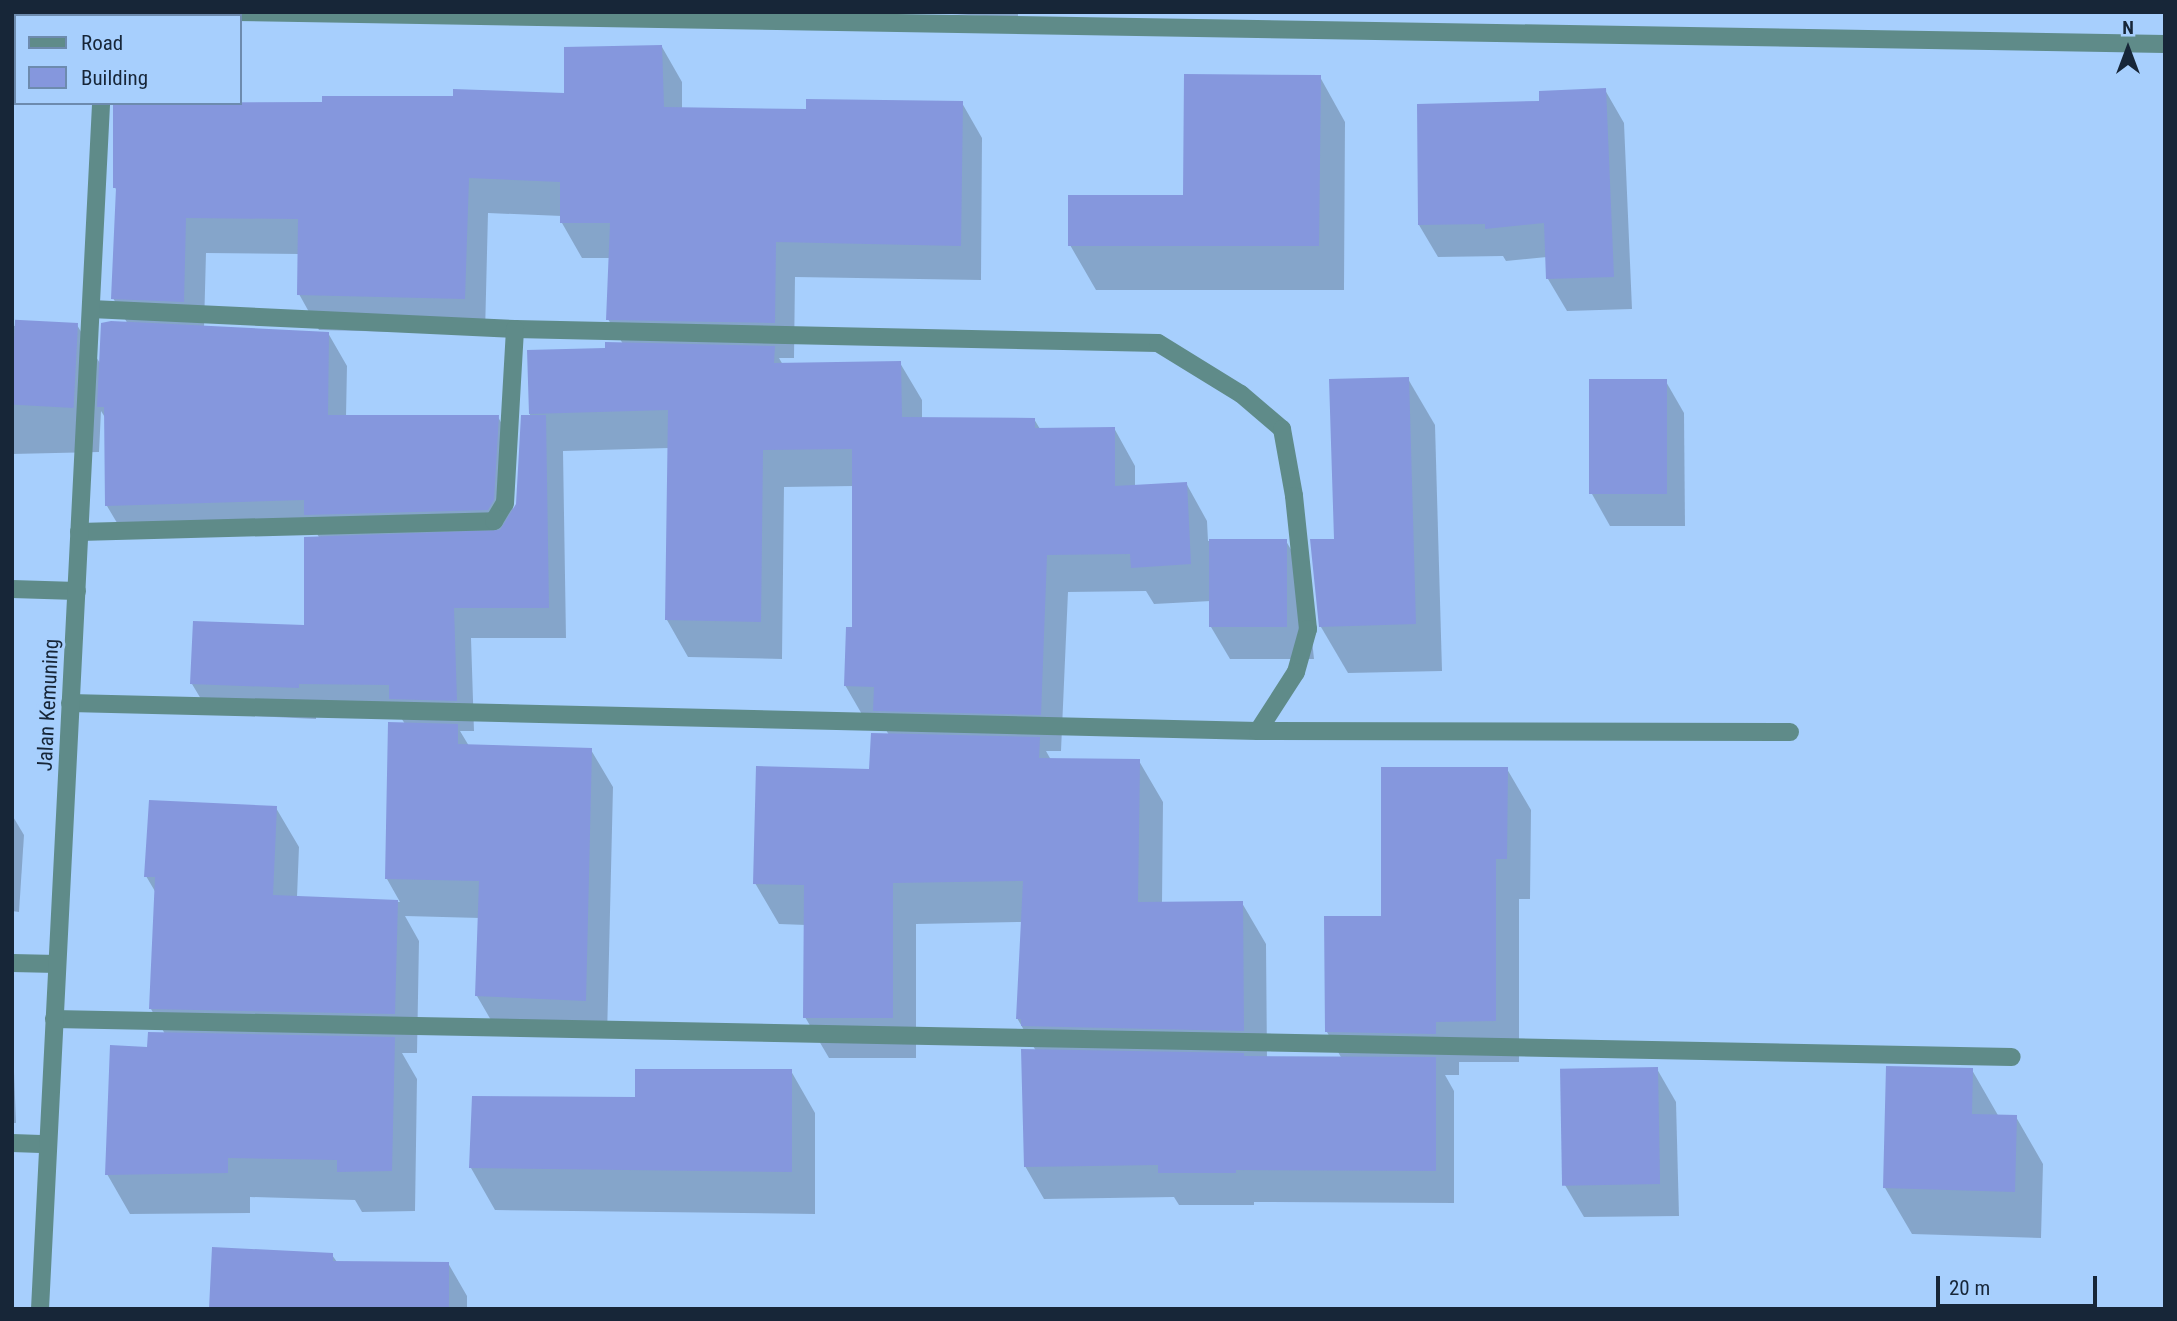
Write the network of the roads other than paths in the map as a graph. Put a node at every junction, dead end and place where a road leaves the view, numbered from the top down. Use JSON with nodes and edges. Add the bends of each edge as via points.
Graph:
{"nodes":[{"id":1,"x":235,"y":12,"type":"edge"},
{"id":2,"x":1010,"y":18,"type":"edge"},
{"id":3,"x":2165,"y":44,"type":"edge"},
{"id":4,"x":101,"y":105,"type":"edge"},
{"id":5,"x":91,"y":309,"type":"junction"},
{"id":6,"x":515,"y":329,"type":"junction"},
{"id":7,"x":79,"y":532,"type":"junction"},
{"id":8,"x":12,"y":589,"type":"edge"},
{"id":9,"x":77,"y":591,"type":"junction"},
{"id":10,"x":70,"y":703,"type":"junction"},
{"id":11,"x":1258,"y":731,"type":"junction"},
{"id":12,"x":1790,"y":732,"type":"dead end"},
{"id":13,"x":12,"y":963,"type":"edge"},
{"id":14,"x":57,"y":964,"type":"junction"},
{"id":15,"x":54,"y":1019,"type":"junction"},
{"id":16,"x":2012,"y":1057,"type":"dead end"},
{"id":17,"x":12,"y":1143,"type":"edge"},
{"id":18,"x":48,"y":1144,"type":"junction"},
{"id":19,"x":40,"y":1309,"type":"edge"}],
"edges":[{"from":1,"to":2,"type":"street"},
{"from":2,"to":3,"type":"street"},
{"from":4,"to":5,"type":"street","name":"Jalan Kemuning"},
{"from":5,"to":6,"type":"street"},
{"from":5,"to":7,"type":"street","name":"Jalan Kemuning"},
{"from":6,"to":7,"type":"street","via":[[505,503],[494,521]]},
{"from":6,"to":11,"type":"street","via":[[1158,343],[1241,394],[1282,429],[1308,629],[1296,671]]},
{"from":7,"to":9,"type":"street","name":"Jalan Kemuning"},
{"from":8,"to":9,"type":"street"},
{"from":9,"to":10,"type":"street","name":"Jalan Kemuning"},
{"from":10,"to":11,"type":"street"},
{"from":10,"to":14,"type":"street","name":"Jalan Kemuning"},
{"from":11,"to":12,"type":"street"},
{"from":13,"to":14,"type":"street"},
{"from":14,"to":15,"type":"street","name":"Jalan Kemuning"},
{"from":15,"to":16,"type":"street"},
{"from":15,"to":18,"type":"street","name":"Jalan Kemuning"},
{"from":17,"to":18,"type":"street"},
{"from":18,"to":19,"type":"street","name":"Jalan Kemuning"}]}
